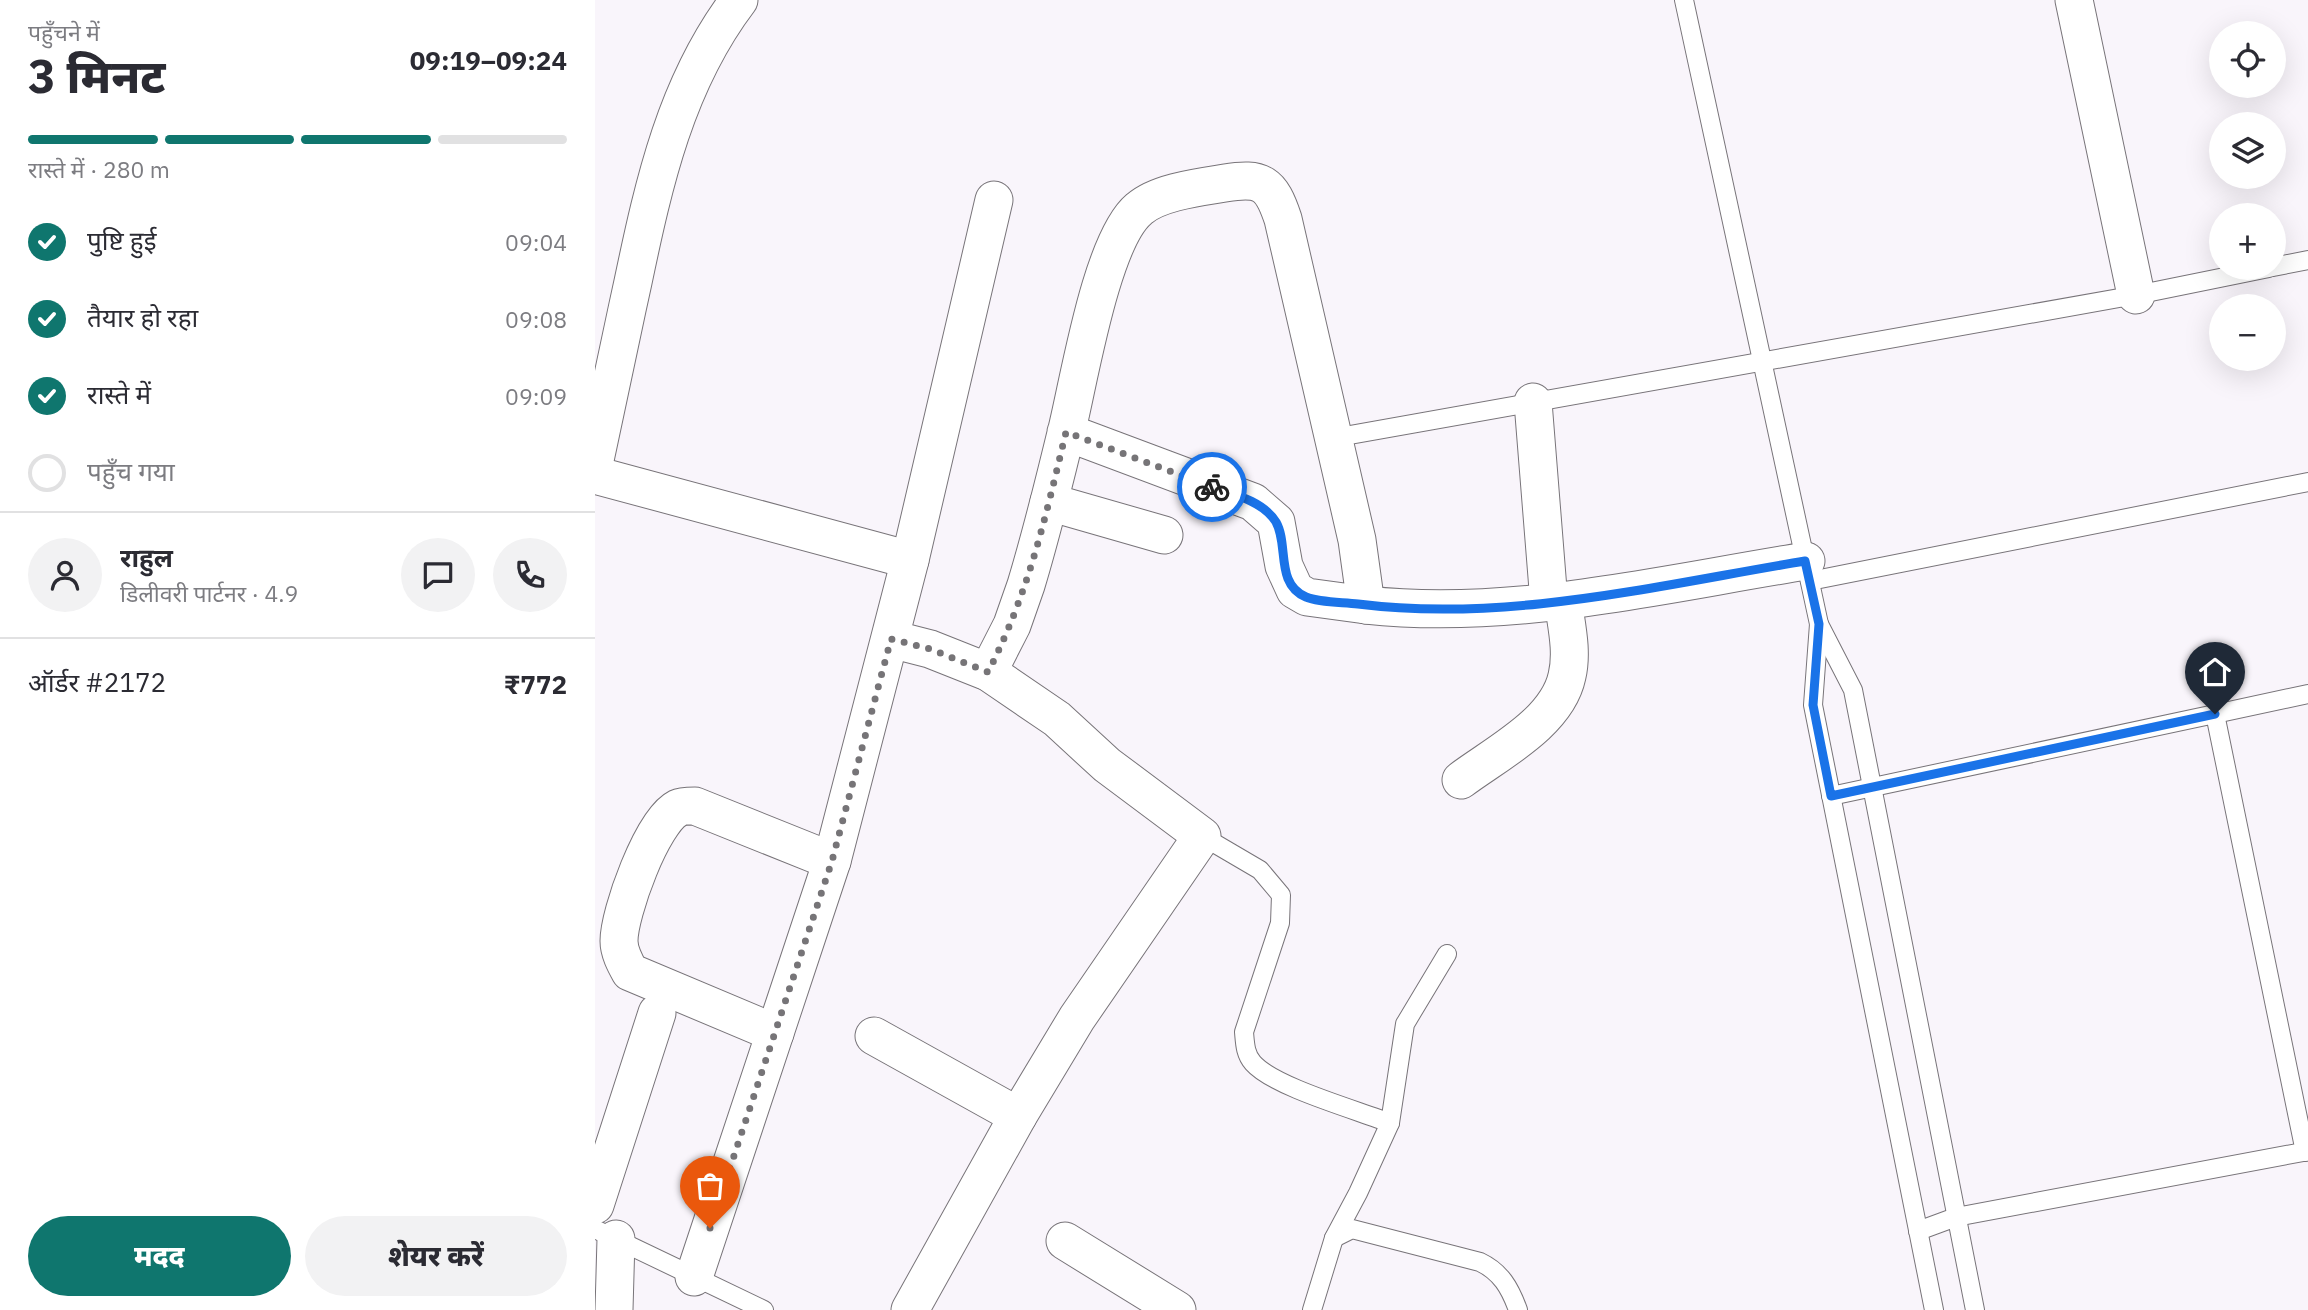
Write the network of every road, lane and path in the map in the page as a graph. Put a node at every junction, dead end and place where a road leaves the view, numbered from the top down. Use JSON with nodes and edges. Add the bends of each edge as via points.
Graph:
{"nodes":[{"id":1,"x":739,"y":0,"type":"edge"},
{"id":2,"x":1684,"y":0,"type":"edge"},
{"id":3,"x":2074,"y":0,"type":"edge"},
{"id":4,"x":994,"y":200,"type":"dead end"},
{"id":5,"x":2308,"y":260,"type":"edge"},
{"id":6,"x":2286,"y":264,"type":"edge"},
{"id":7,"x":2209,"y":280,"type":"edge"},
{"id":8,"x":2136,"y":295,"type":"junction"},
{"id":9,"x":1763,"y":362,"type":"junction"},
{"id":10,"x":1533,"y":402,"type":"junction"},
{"id":11,"x":1066,"y":432,"type":"junction"},
{"id":12,"x":1333,"y":438,"type":"junction"},
{"id":13,"x":595,"y":460,"type":"edge"},
{"id":14,"x":595,"y":475,"type":"edge"},
{"id":15,"x":2308,"y":482,"type":"edge"},
{"id":16,"x":1049,"y":502,"type":"junction"},
{"id":17,"x":1164,"y":535,"type":"dead end"},
{"id":18,"x":910,"y":560,"type":"junction"},
{"id":19,"x":1808,"y":571,"type":"junction"},
{"id":20,"x":1556,"y":601,"type":"junction"},
{"id":21,"x":1366,"y":605,"type":"junction"},
{"id":22,"x":1819,"y":624,"type":"junction"},
{"id":23,"x":891,"y":639,"type":"junction"},
{"id":24,"x":988,"y":672,"type":"junction"},
{"id":25,"x":2308,"y":694,"type":"edge"},
{"id":26,"x":2215,"y":714,"type":"junction"},
{"id":27,"x":1461,"y":780,"type":"dead end"},
{"id":28,"x":1873,"y":787,"type":"junction"},
{"id":29,"x":1831,"y":796,"type":"junction"},
{"id":30,"x":1202,"y":836,"type":"junction"},
{"id":31,"x":832,"y":861,"type":"junction"},
{"id":32,"x":1447,"y":954,"type":"dead end"},
{"id":33,"x":657,"y":1013,"type":"dead end"},
{"id":34,"x":775,"y":1033,"type":"junction"},
{"id":35,"x":874,"y":1036,"type":"dead end"},
{"id":36,"x":1018,"y":1116,"type":"junction"},
{"id":37,"x":1390,"y":1123,"type":"junction"},
{"id":38,"x":2306,"y":1151,"type":"edge"},
{"id":39,"x":595,"y":1205,"type":"edge"},
{"id":40,"x":1956,"y":1217,"type":"junction"},
{"id":41,"x":1918,"y":1231,"type":"junction"},
{"id":42,"x":606,"y":1234,"type":"edge"},
{"id":43,"x":1334,"y":1238,"type":"junction"},
{"id":44,"x":1065,"y":1241,"type":"dead end"},
{"id":45,"x":694,"y":1277,"type":"junction"},
{"id":46,"x":614,"y":1310,"type":"edge"},
{"id":47,"x":764,"y":1310,"type":"edge"},
{"id":48,"x":910,"y":1310,"type":"edge"},
{"id":49,"x":1177,"y":1310,"type":"edge"},
{"id":50,"x":1312,"y":1310,"type":"edge"},
{"id":51,"x":1518,"y":1310,"type":"edge"},
{"id":52,"x":1934,"y":1310,"type":"edge"},
{"id":53,"x":1975,"y":1310,"type":"edge"}],
"edges":[{"from":1,"to":13,"type":"street","via":[[694,70],[671,130],[652,194]]},
{"from":2,"to":9,"type":"lane"},
{"from":3,"to":8,"type":"street"},
{"from":4,"to":18,"type":"street"},
{"from":5,"to":6,"type":"lane"},
{"from":7,"to":8,"type":"lane"},
{"from":8,"to":9,"type":"lane"},
{"from":9,"to":10,"type":"lane"},
{"from":9,"to":19,"type":"lane"},
{"from":10,"to":12,"type":"lane"},
{"from":10,"to":20,"type":"street"},
{"from":11,"to":12,"type":"street","via":[[1109,263],[1126,222],[1140,207],[1157,199],[1253,180],[1266,186],[1277,200],[1283,219]]},
{"from":11,"to":16,"type":"street"},
{"from":11,"to":21,"type":"street","via":[[1253,502],[1276,522],[1284,566],[1295,590],[1307,597]]},
{"from":12,"to":21,"type":"street","via":[[1357,540]]},
{"from":14,"to":18,"type":"street"},
{"from":15,"to":19,"type":"lane"},
{"from":16,"to":17,"type":"street"},
{"from":16,"to":24,"type":"street","via":[[1012,625]]},
{"from":18,"to":23,"type":"street"},
{"from":19,"to":20,"type":"street"},
{"from":19,"to":22,"type":"lane"},
{"from":20,"to":21,"type":"street","via":[[1437,610]]},
{"from":20,"to":27,"type":"street","via":[[1569,657],[1567,678],[1558,696],[1533,726]]},
{"from":22,"to":28,"type":"lane","via":[[1853,690]]},
{"from":22,"to":29,"type":"lane","via":[[1813,705]]},
{"from":23,"to":24,"type":"street"},
{"from":23,"to":31,"type":"street"},
{"from":24,"to":30,"type":"street","via":[[1057,719],[1107,765]]},
{"from":25,"to":26,"type":"lane"},
{"from":26,"to":28,"type":"lane"},
{"from":26,"to":38,"type":"lane"},
{"from":28,"to":29,"type":"lane"},
{"from":28,"to":40,"type":"lane"},
{"from":29,"to":41,"type":"lane"},
{"from":30,"to":36,"type":"street","via":[[1077,1018]]},
{"from":30,"to":37,"type":"lane","via":[[1260,870],[1281,895],[1280,923],[1244,1032],[1252,1062],[1276,1080]]},
{"from":31,"to":34,"type":"street"},
{"from":31,"to":34,"type":"street","via":[[695,806],[679,807],[654,836],[621,923],[619,943],[630,972]]},
{"from":32,"to":37,"type":"lane","via":[[1405,1024]]},
{"from":33,"to":39,"type":"street"},
{"from":34,"to":45,"type":"street"},
{"from":35,"to":36,"type":"street"},
{"from":36,"to":48,"type":"street"},
{"from":37,"to":43,"type":"lane"},
{"from":38,"to":40,"type":"lane"},
{"from":40,"to":41,"type":"lane"},
{"from":40,"to":53,"type":"lane"},
{"from":41,"to":52,"type":"lane"},
{"from":42,"to":45,"type":"lane"},
{"from":42,"to":46,"type":"street"},
{"from":43,"to":50,"type":"lane"},
{"from":43,"to":51,"type":"lane","via":[[1352,1230],[1480,1262],[1505,1282]]},
{"from":44,"to":49,"type":"street"},
{"from":45,"to":47,"type":"lane"}]}
